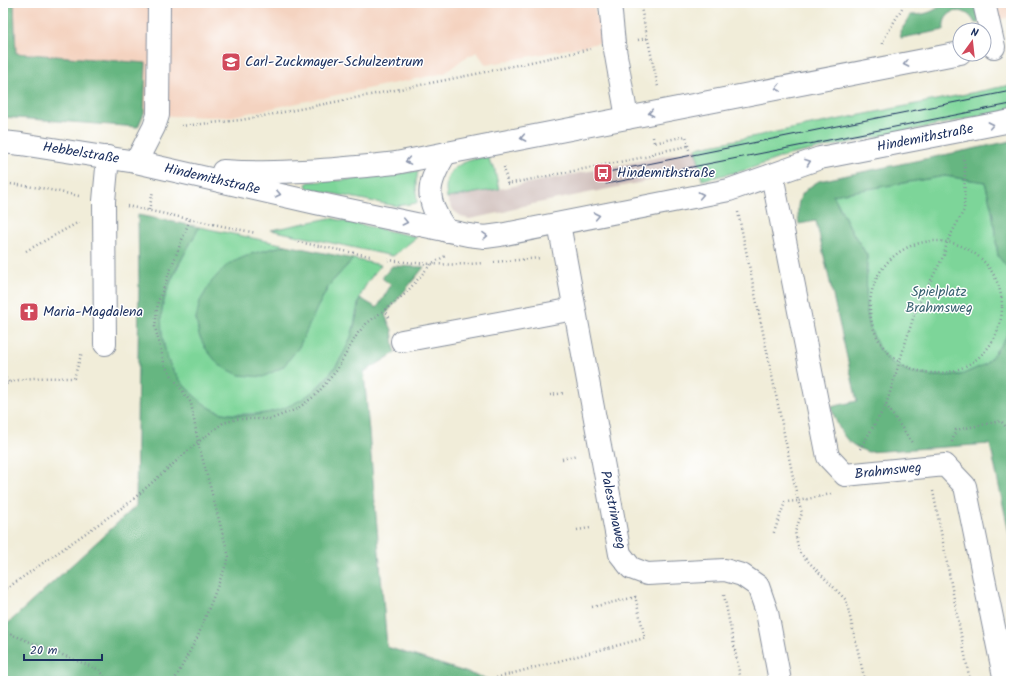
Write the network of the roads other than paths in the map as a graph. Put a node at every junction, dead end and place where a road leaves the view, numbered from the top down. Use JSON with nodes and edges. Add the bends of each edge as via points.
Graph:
{"nodes":[{"id":1,"x":159,"y":3,"type":"edge"},
{"id":2,"x":610,"y":3,"type":"edge"},
{"id":3,"x":984,"y":3,"type":"edge"},
{"id":4,"x":996,"y":46,"type":"edge"},
{"id":5,"x":952,"y":55,"type":"edge"},
{"id":6,"x":627,"y":118,"type":"junction"},
{"id":7,"x":1011,"y":121,"type":"edge"},
{"id":8,"x":3,"y":142,"type":"edge"},
{"id":9,"x":446,"y":153,"type":"junction"},
{"id":10,"x":108,"y":158,"type":"junction"},
{"id":11,"x":136,"y":162,"type":"junction"},
{"id":12,"x":158,"y":166,"type":"junction"},
{"id":13,"x":772,"y":175,"type":"junction"},
{"id":14,"x":559,"y":224,"type":"junction"},
{"id":15,"x":447,"y":231,"type":"junction"},
{"id":16,"x":574,"y":308,"type":"junction"},
{"id":17,"x":402,"y":341,"type":"dead end"},
{"id":18,"x":105,"y":344,"type":"road end"},
{"id":19,"x":780,"y":681,"type":"edge"},
{"id":20,"x":1004,"y":681,"type":"edge"}],
"edges":[{"from":1,"to":11,"type":"street","via":[[158,115]]},
{"from":2,"to":6,"type":"street","via":[[614,44]]},
{"from":3,"to":4,"type":"street"},
{"from":5,"to":6,"type":"street","name":"Hindemithstraße","one_way":true},
{"from":6,"to":9,"type":"street","name":"Hindemithstraße","one_way":true},
{"from":13,"to":7,"type":"street","name":"Hindemithstraße","one_way":true,"via":[[820,158]]},
{"from":8,"to":10,"type":"street","name":"Hebbelstraße"},
{"from":9,"to":12,"type":"street","name":"Hindemithstraße","one_way":true,"via":[[396,163],[314,172],[245,173]]},
{"from":9,"to":15,"type":"street","via":[[435,172],[430,193],[433,207]]},
{"from":10,"to":11,"type":"street","name":"Hebbelstraße"},
{"from":10,"to":18,"type":"street","via":[[104,205]]},
{"from":11,"to":12,"type":"street","name":"Hebbelstraße"},
{"from":12,"to":15,"type":"street","name":"Hindemithstraße","one_way":true},
{"from":14,"to":13,"type":"street","name":"Hindemithstraße","one_way":true,"via":[[729,190]]},
{"from":13,"to":20,"type":"street","name":"Brahmsweg","via":[[828,457],[840,484],[937,473],[965,486]]},
{"from":15,"to":14,"type":"street","name":"Hindemithstraße","one_way":true,"via":[[485,237]]},
{"from":14,"to":16,"type":"street","name":"Palestrinaweg"},
{"from":16,"to":17,"type":"street"},
{"from":16,"to":19,"type":"street","name":"Palestrinaweg","via":[[620,554],[631,568],[647,574],[725,570],[742,575],[758,586],[767,612]]}]}
